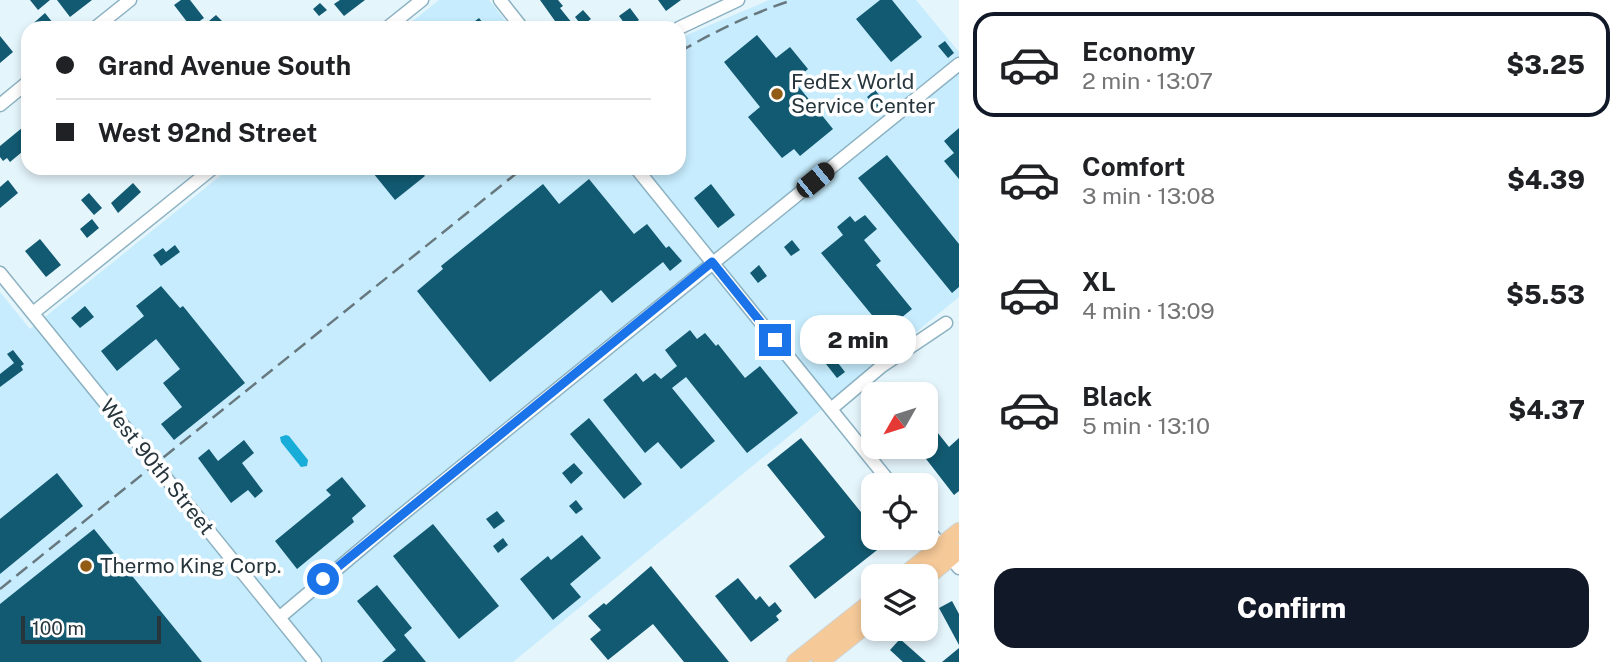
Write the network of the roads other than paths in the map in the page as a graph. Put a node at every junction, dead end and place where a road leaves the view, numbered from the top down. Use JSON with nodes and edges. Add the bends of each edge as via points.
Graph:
{"nodes":[{"id":1,"x":130,"y":0,"type":"edge"},
{"id":2,"x":422,"y":0,"type":"edge"},
{"id":3,"x":500,"y":0,"type":"edge"},
{"id":4,"x":738,"y":0,"type":"edge"},
{"id":5,"x":104,"y":21,"type":"edge"},
{"id":6,"x":396,"y":21,"type":"edge"},
{"id":7,"x":516,"y":21,"type":"edge"},
{"id":8,"x":686,"y":26,"type":"edge"},
{"id":9,"x":959,"y":64,"type":"edge"},
{"id":10,"x":21,"y":88,"type":"edge"},
{"id":11,"x":0,"y":105,"type":"edge"},
{"id":12,"x":204,"y":175,"type":"edge"},
{"id":13,"x":642,"y":175,"type":"edge"},
{"id":14,"x":712,"y":262,"type":"junction"},
{"id":15,"x":0,"y":273,"type":"edge"},
{"id":16,"x":33,"y":313,"type":"junction"},
{"id":17,"x":946,"y":323,"type":"dead end"},
{"id":18,"x":831,"y":409,"type":"junction"},
{"id":19,"x":882,"y":473,"type":"edge"},
{"id":20,"x":959,"y":531,"type":"edge"},
{"id":21,"x":938,"y":540,"type":"edge"},
{"id":22,"x":952,"y":556,"type":"edge"},
{"id":23,"x":932,"y":564,"type":"edge"},
{"id":24,"x":938,"y":568,"type":"edge"},
{"id":25,"x":861,"y":610,"type":"edge"},
{"id":26,"x":280,"y":617,"type":"junction"},
{"id":27,"x":861,"y":630,"type":"edge"},
{"id":28,"x":315,"y":662,"type":"edge"},
{"id":29,"x":795,"y":662,"type":"edge"},
{"id":30,"x":820,"y":662,"type":"edge"}],
"edges":[{"from":1,"to":5,"type":"street"},
{"from":2,"to":6,"type":"street"},
{"from":3,"to":7,"type":"street"},
{"from":4,"to":8,"type":"street"},
{"from":9,"to":14,"type":"street"},
{"from":10,"to":11,"type":"street"},
{"from":12,"to":16,"type":"street"},
{"from":13,"to":14,"type":"street"},
{"from":14,"to":18,"type":"street"},
{"from":14,"to":26,"type":"street"},
{"from":15,"to":16,"type":"street","name":"West 90th Street"},
{"from":16,"to":26,"type":"street","name":"West 90th Street"},
{"from":17,"to":18,"type":"street","via":[[882,366]]},
{"from":18,"to":19,"type":"street"},
{"from":20,"to":22,"type":"main road"},
{"from":21,"to":22,"type":"street"},
{"from":22,"to":23,"type":"main road"},
{"from":22,"to":24,"type":"main road"},
{"from":25,"to":29,"type":"main road"},
{"from":26,"to":28,"type":"street","name":"West 90th Street"},
{"from":27,"to":30,"type":"main road"}]}
